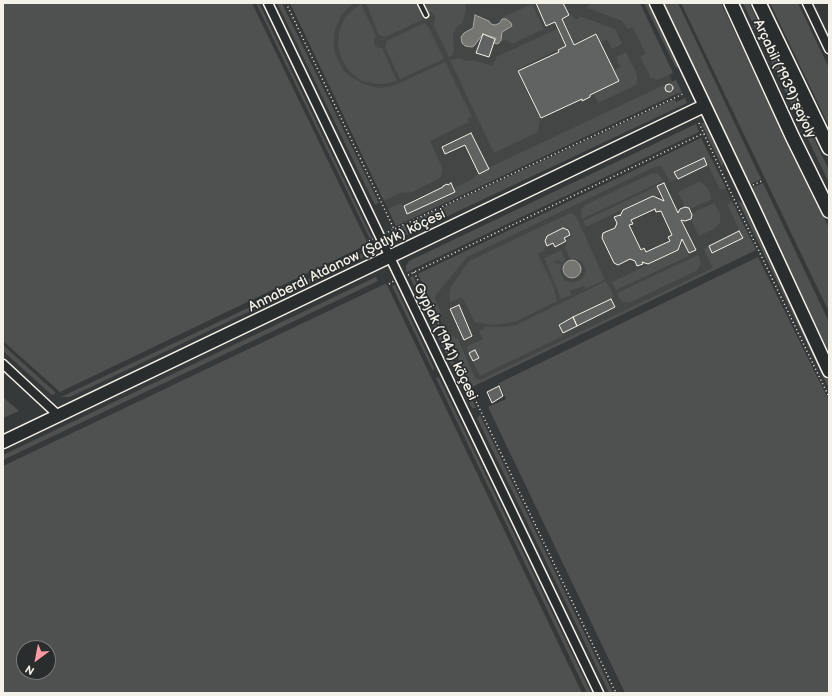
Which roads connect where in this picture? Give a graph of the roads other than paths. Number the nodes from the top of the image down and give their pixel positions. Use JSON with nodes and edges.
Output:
{"nodes":[{"id":1,"x":268,"y":3,"type":"edge"},
{"id":2,"x":420,"y":3,"type":"edge"},
{"id":3,"x":656,"y":3,"type":"edge"},
{"id":4,"x":731,"y":3,"type":"edge"},
{"id":5,"x":760,"y":3,"type":"edge"},
{"id":6,"x":807,"y":3,"type":"edge"},
{"id":7,"x":426,"y":15,"type":"dead end"},
{"id":8,"x":828,"y":44,"type":"edge"},
{"id":9,"x":704,"y":106,"type":"junction"},
{"id":10,"x":829,"y":148,"type":"edge"},
{"id":11,"x":829,"y":211,"type":"edge"},
{"id":12,"x":389,"y":257,"type":"junction"},
{"id":13,"x":3,"y":364,"type":"edge"},
{"id":14,"x":829,"y":371,"type":"edge"},
{"id":15,"x":59,"y":416,"type":"junction"},
{"id":16,"x":3,"y":442,"type":"edge"},
{"id":17,"x":599,"y":693,"type":"edge"}],
"edges":[{"from":1,"to":12,"type":"street","name":"Gypjak (1941) köçesi"},
{"from":2,"to":7,"type":"lane"},
{"from":3,"to":9,"type":"street"},
{"from":4,"to":11,"type":"main road","name":"Arçabil (1939) şaýoly"},
{"from":5,"to":10,"type":"main road","name":"Arçabil (1939) şaýoly"},
{"from":6,"to":8,"type":"street"},
{"from":9,"to":12,"type":"street","name":"Annaberdi Atdanow (Şatlyk) köçesi"},
{"from":9,"to":14,"type":"street"},
{"from":12,"to":15,"type":"street","name":"Annaberdi Atdanow (Şatlyk) köçesi"},
{"from":12,"to":17,"type":"street","name":"Gypjak (1941) köçesi"},
{"from":13,"to":15,"type":"street"},
{"from":15,"to":16,"type":"street","name":"Annaberdi Atdanow (Şatlyk) köçesi"}]}
